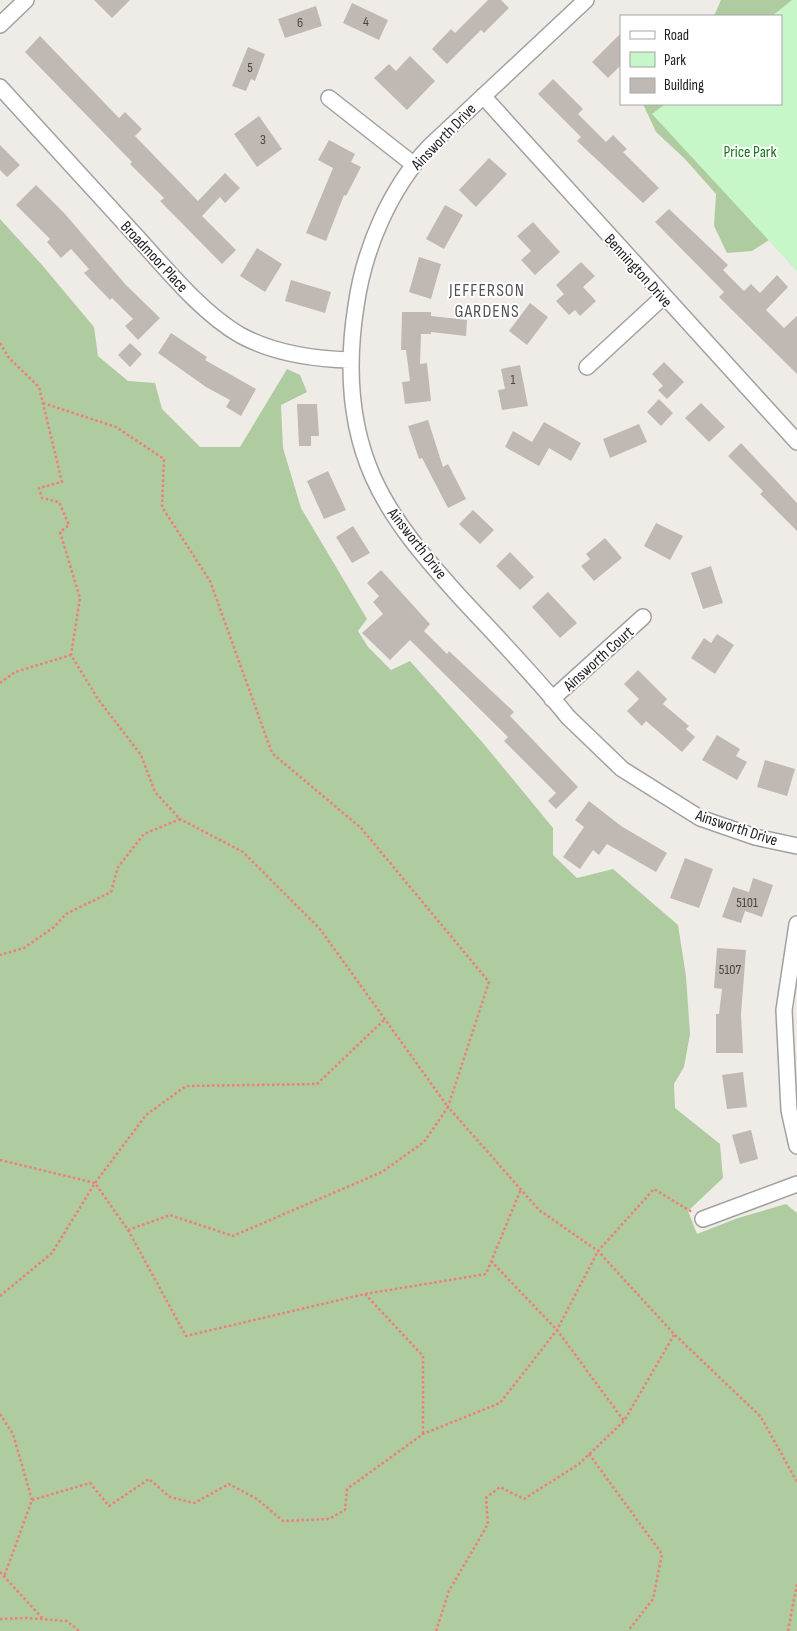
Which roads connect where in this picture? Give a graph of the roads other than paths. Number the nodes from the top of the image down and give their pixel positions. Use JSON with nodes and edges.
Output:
{"nodes":[{"id":1,"x":26,"y":0,"type":"edge"},
{"id":2,"x":586,"y":0,"type":"edge"},
{"id":3,"x":0,"y":25,"type":"edge"},
{"id":4,"x":0,"y":87,"type":"edge"},
{"id":5,"x":483,"y":96,"type":"junction"},
{"id":6,"x":329,"y":98,"type":"dead end"},
{"id":7,"x":413,"y":164,"type":"junction"},
{"id":8,"x":663,"y":297,"type":"junction"},
{"id":9,"x":350,"y":360,"type":"junction"},
{"id":10,"x":587,"y":367,"type":"dead end"},
{"id":11,"x":797,"y":442,"type":"edge"},
{"id":12,"x":643,"y":617,"type":"dead end"},
{"id":13,"x":552,"y":699,"type":"junction"},
{"id":14,"x":797,"y":846,"type":"edge"},
{"id":15,"x":797,"y":924,"type":"edge"},
{"id":16,"x":791,"y":1033,"type":"edge"},
{"id":17,"x":797,"y":1146,"type":"edge"},
{"id":18,"x":797,"y":1184,"type":"edge"},
{"id":19,"x":703,"y":1219,"type":"road end"}],
"edges":[{"from":1,"to":3,"type":"street"},
{"from":2,"to":5,"type":"street","name":"Ainsworth Drive"},
{"from":4,"to":9,"type":"street","name":"Broadmoor Place"},
{"from":5,"to":7,"type":"street","name":"Ainsworth Drive"},
{"from":5,"to":8,"type":"street","name":"Bennington Drive"},
{"from":6,"to":7,"type":"street"},
{"from":7,"to":9,"type":"street","name":"Ainsworth Drive"},
{"from":8,"to":10,"type":"street"},
{"from":8,"to":11,"type":"street","name":"Bennington Drive"},
{"from":9,"to":13,"type":"street","name":"Ainsworth Drive"},
{"from":12,"to":13,"type":"street","name":"Ainsworth Court"},
{"from":13,"to":14,"type":"street","name":"Ainsworth Drive"},
{"from":15,"to":16,"type":"street"},
{"from":16,"to":17,"type":"street"},
{"from":18,"to":19,"type":"street"}]}
